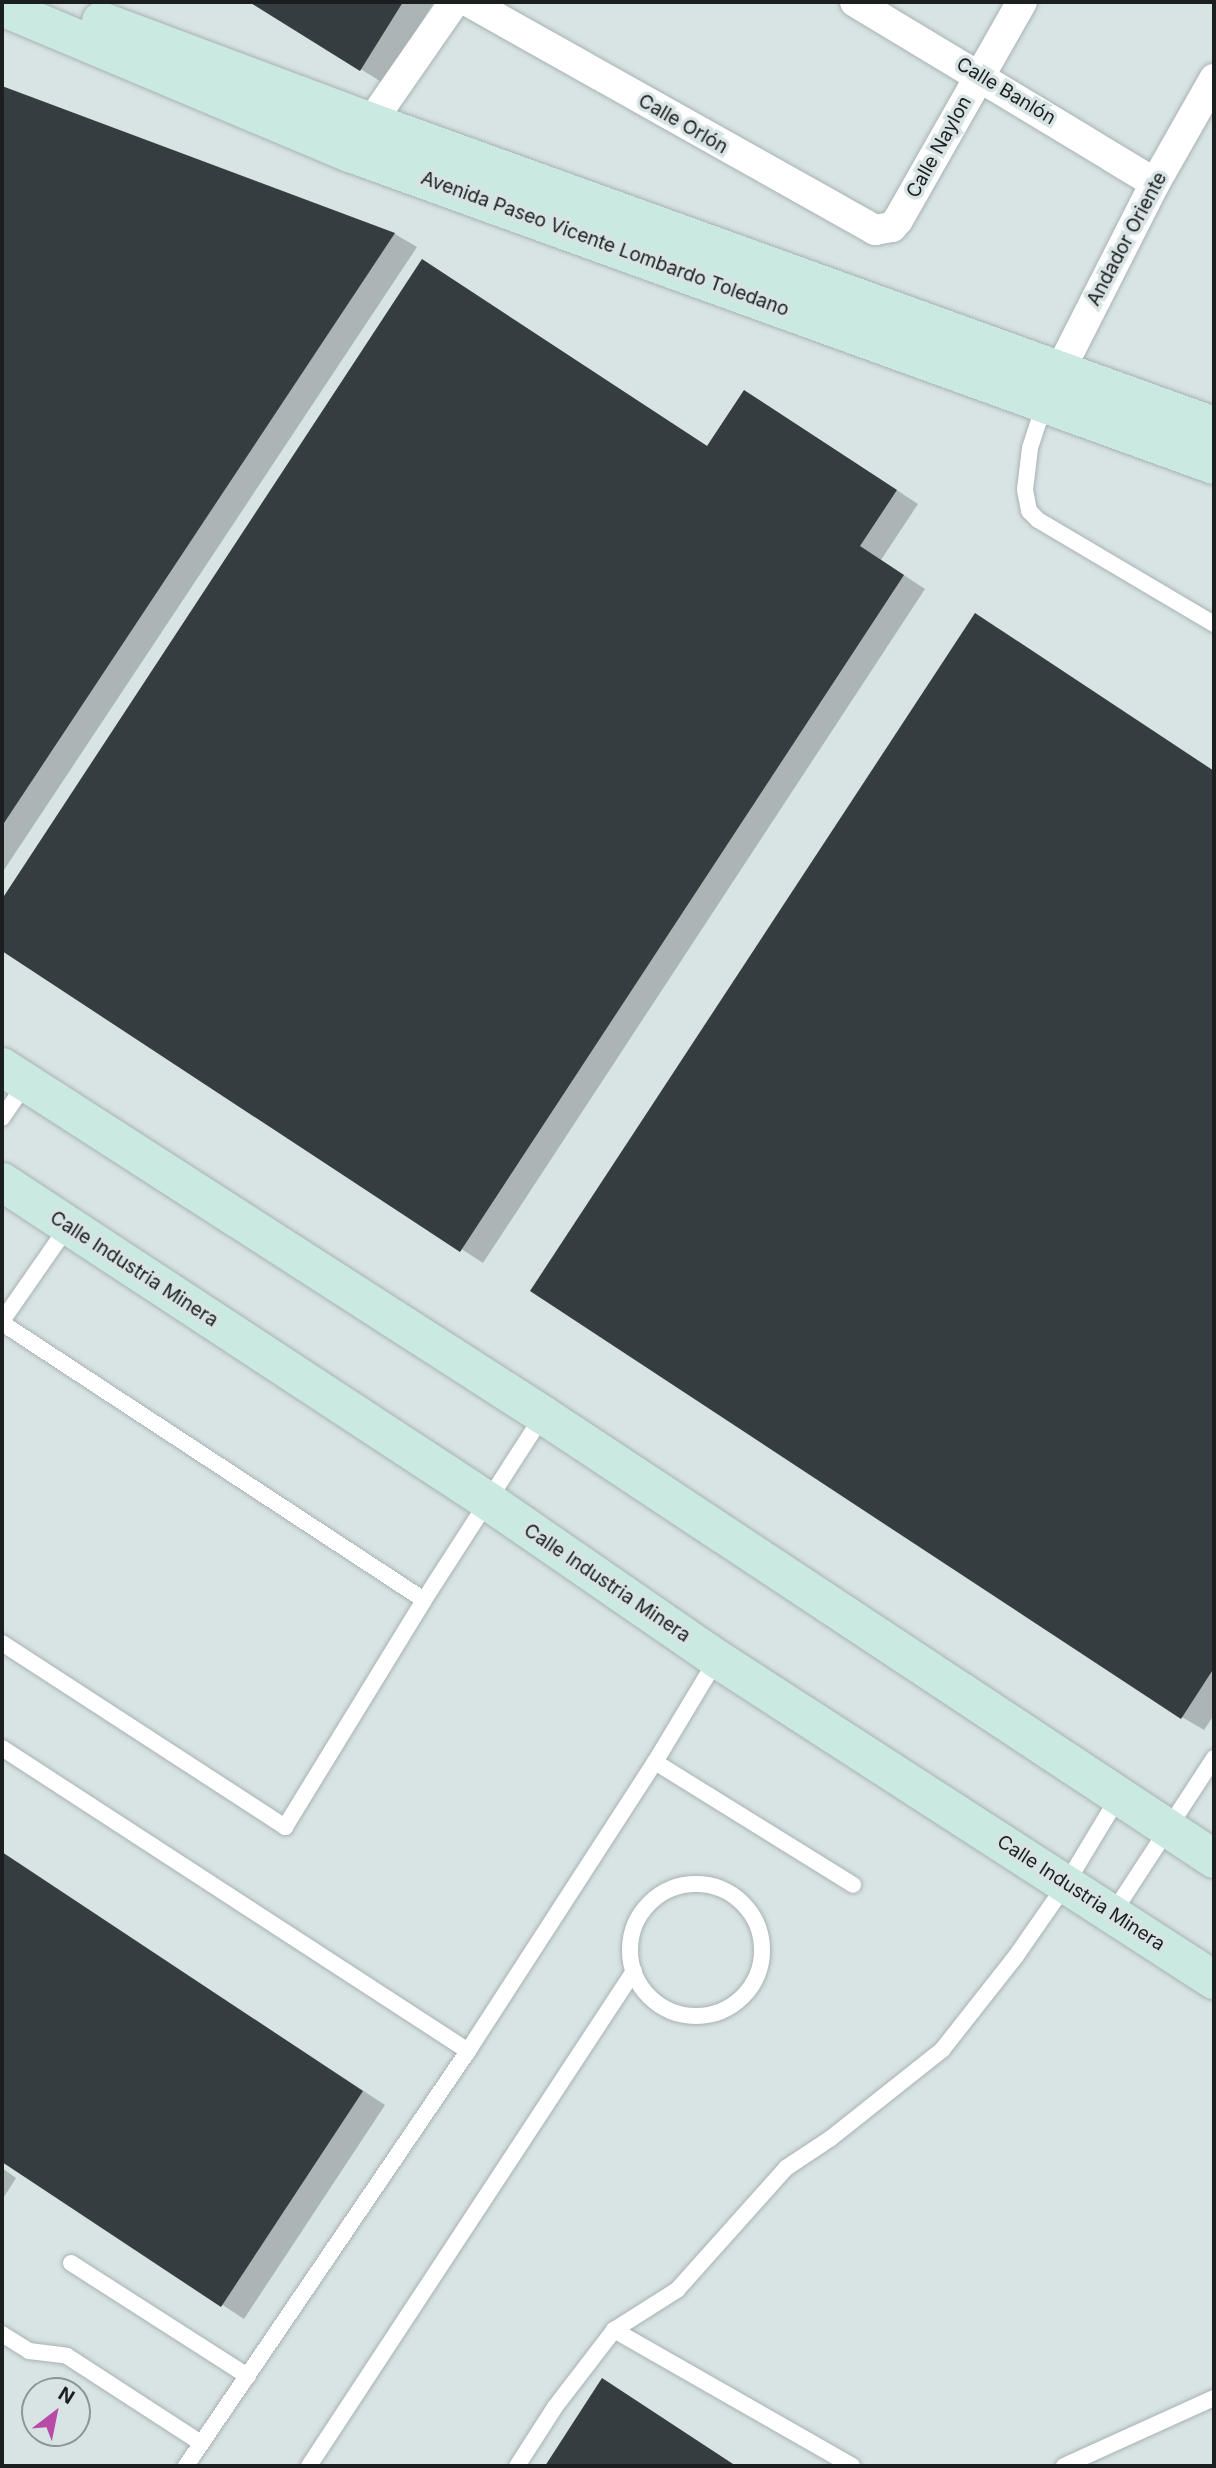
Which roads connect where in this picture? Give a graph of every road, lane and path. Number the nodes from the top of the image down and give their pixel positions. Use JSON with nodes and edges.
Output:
{"nodes":[{"id":1,"x":49,"y":2,"type":"edge"},
{"id":2,"x":454,"y":2,"type":"edge"},
{"id":3,"x":469,"y":2,"type":"edge"},
{"id":4,"x":855,"y":2,"type":"edge"},
{"id":5,"x":1022,"y":2,"type":"edge"},
{"id":6,"x":2,"y":7,"type":"edge"},
{"id":7,"x":980,"y":75,"type":"junction"},
{"id":8,"x":1214,"y":79,"type":"edge"},
{"id":9,"x":361,"y":137,"type":"junction"},
{"id":10,"x":1156,"y":183,"type":"junction"},
{"id":11,"x":898,"y":220,"type":"joint"},
{"id":12,"x":1051,"y":387,"type":"junction"},
{"id":13,"x":1214,"y":426,"type":"edge"},
{"id":14,"x":1214,"y":465,"type":"edge"},
{"id":15,"x":1214,"y":624,"type":"edge"},
{"id":16,"x":14,"y":1074,"type":"edge"},
{"id":17,"x":2,"y":1118,"type":"edge"},
{"id":18,"x":2,"y":1182,"type":"edge"},
{"id":19,"x":68,"y":1226,"type":"junction"},
{"id":20,"x":2,"y":1322,"type":"edge"},
{"id":21,"x":543,"y":1415,"type":"junction"},
{"id":22,"x":488,"y":1501,"type":"junction"},
{"id":23,"x":424,"y":1600,"type":"junction"},
{"id":24,"x":2,"y":1643,"type":"edge"},
{"id":25,"x":717,"y":1659,"type":"junction"},
{"id":26,"x":2,"y":1748,"type":"edge"},
{"id":27,"x":1214,"y":1758,"type":"edge"},
{"id":28,"x":655,"y":1762,"type":"junction"},
{"id":29,"x":1119,"y":1796,"type":"junction"},
{"id":30,"x":1169,"y":1830,"type":"junction"},
{"id":31,"x":1214,"y":1859,"type":"edge"},
{"id":32,"x":1066,"y":1884,"type":"junction"},
{"id":33,"x":853,"y":1885,"type":"dead end"},
{"id":34,"x":1113,"y":1913,"type":"junction"},
{"id":35,"x":634,"y":1971,"type":"junction"},
{"id":36,"x":1214,"y":1980,"type":"edge"},
{"id":37,"x":468,"y":2051,"type":"junction"},
{"id":38,"x":71,"y":2263,"type":"dead end"},
{"id":39,"x":614,"y":2330,"type":"junction"},
{"id":40,"x":2,"y":2334,"type":"edge"},
{"id":41,"x":248,"y":2376,"type":"junction"},
{"id":42,"x":1214,"y":2398,"type":"edge"},
{"id":43,"x":201,"y":2443,"type":"junction"},
{"id":44,"x":186,"y":2466,"type":"edge"},
{"id":45,"x":309,"y":2466,"type":"edge"},
{"id":46,"x":517,"y":2466,"type":"edge"},
{"id":47,"x":852,"y":2466,"type":"edge"},
{"id":48,"x":1064,"y":2466,"type":"edge"}],
"edges":[{"from":1,"to":9,"type":"main road","name":"Avenida Paseo Vicente Lombardo Toledano"},
{"from":2,"to":9,"type":"street"},
{"from":3,"to":11,"type":"street","name":"Calle Orlón"},
{"from":4,"to":7,"type":"street","name":"Calle Banlón"},
{"from":5,"to":7,"type":"street","name":"Calle Naylon"},
{"from":6,"to":9,"type":"main road","name":"Avenida Paseo Vicente Lombardo Toledano"},
{"from":7,"to":10,"type":"street","name":"Calle Banlón"},
{"from":7,"to":11,"type":"street","name":"Calle Naylon"},
{"from":8,"to":10,"type":"street","name":"Andador Oriente"},
{"from":9,"to":12,"type":"main road","name":"Avenida Paseo Vicente Lombardo Toledano"},
{"from":10,"to":12,"type":"street","name":"Andador Oriente"},
{"from":12,"to":13,"type":"main road","name":"Avenida Paseo Vicente Lombardo Toledano"},
{"from":12,"to":14,"type":"main road","name":"Avenida Paseo Vicente Lombardo Toledano"},
{"from":12,"to":15,"type":"lane"},
{"from":16,"to":17,"type":"lane"},
{"from":16,"to":21,"type":"main road"},
{"from":18,"to":19,"type":"main road","name":"Calle Industria Minera"},
{"from":19,"to":20,"type":"lane"},
{"from":19,"to":22,"type":"main road","name":"Calle Industria Minera"},
{"from":20,"to":23,"type":"lane"},
{"from":21,"to":22,"type":"lane"},
{"from":21,"to":29,"type":"main road"},
{"from":22,"to":23,"type":"lane"},
{"from":22,"to":25,"type":"main road","name":"Calle Industria Minera"},
{"from":23,"to":24,"type":"lane"},
{"from":25,"to":28,"type":"lane"},
{"from":25,"to":32,"type":"main road","name":"Calle Industria Minera"},
{"from":26,"to":37,"type":"lane"},
{"from":27,"to":30,"type":"lane"},
{"from":28,"to":33,"type":"lane"},
{"from":28,"to":37,"type":"lane"},
{"from":29,"to":30,"type":"main road"},
{"from":29,"to":32,"type":"lane"},
{"from":30,"to":31,"type":"main road"},
{"from":30,"to":34,"type":"lane"},
{"from":32,"to":34,"type":"main road","name":"Calle Industria Minera"},
{"from":32,"to":39,"type":"lane"},
{"from":34,"to":36,"type":"main road","name":"Calle Industria Minera"},
{"from":35,"to":35,"type":"lane"},
{"from":35,"to":45,"type":"lane"},
{"from":37,"to":41,"type":"lane"},
{"from":38,"to":41,"type":"lane"},
{"from":39,"to":46,"type":"lane"},
{"from":39,"to":47,"type":"lane"},
{"from":40,"to":43,"type":"lane"},
{"from":41,"to":43,"type":"lane"},
{"from":42,"to":48,"type":"lane"},
{"from":43,"to":44,"type":"lane"}]}
